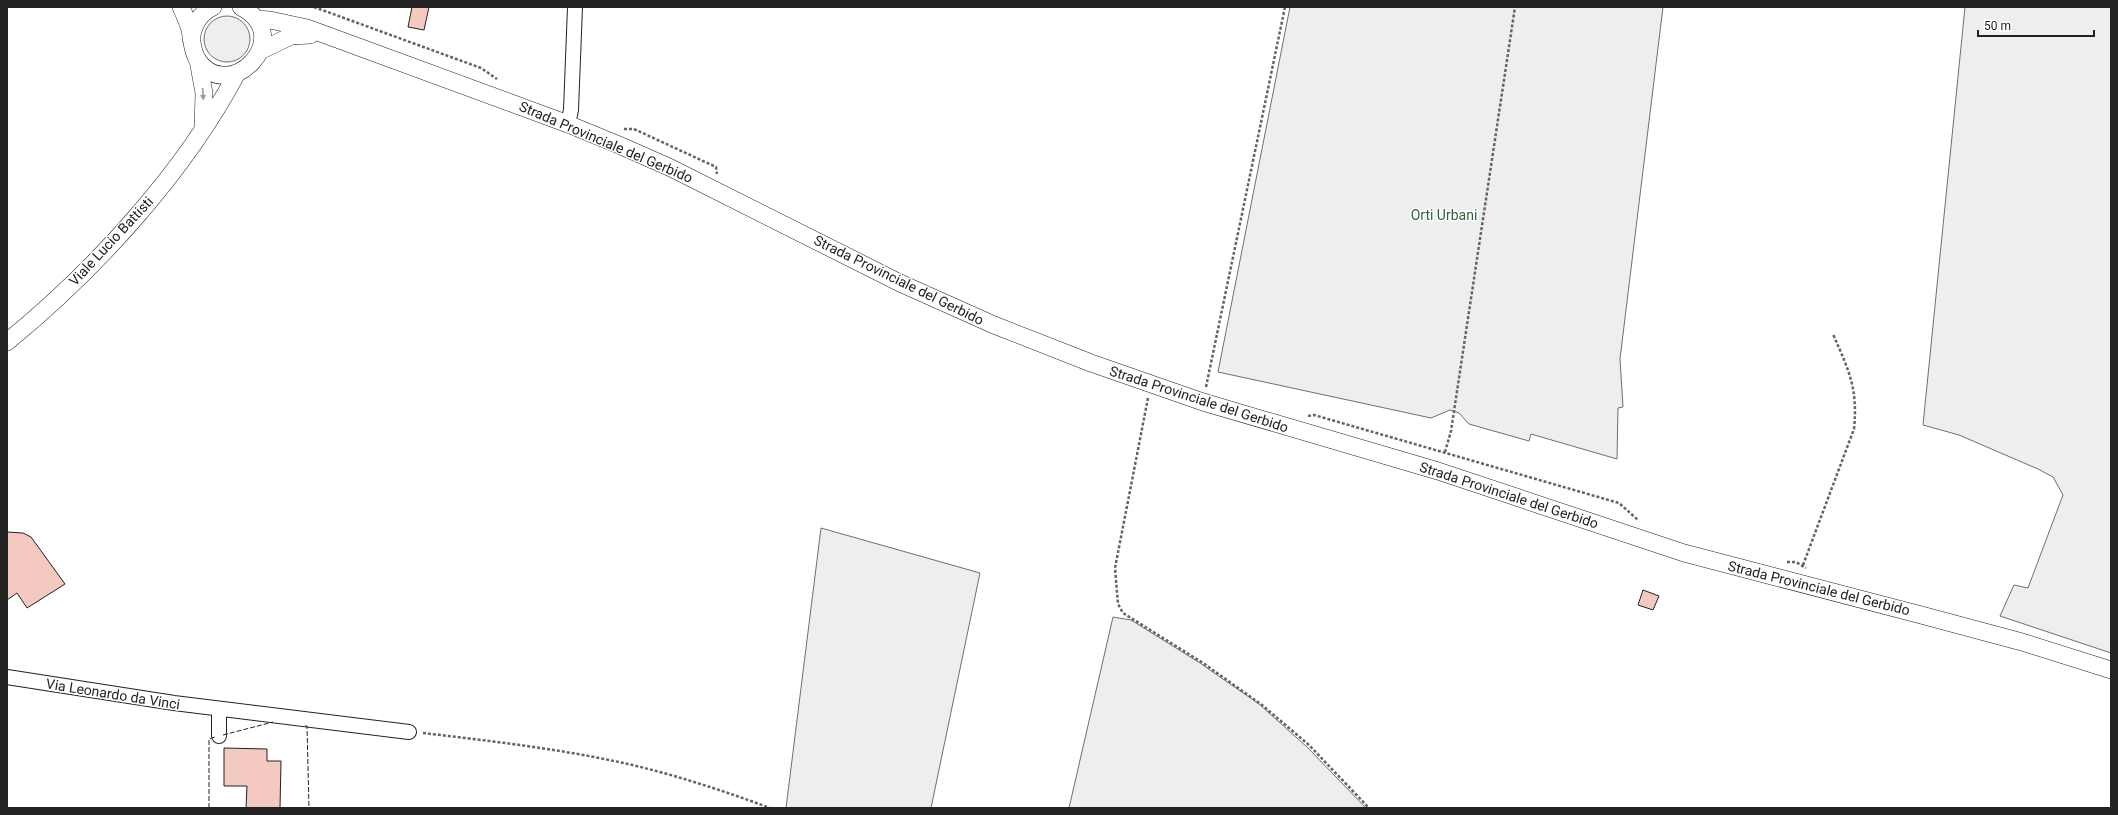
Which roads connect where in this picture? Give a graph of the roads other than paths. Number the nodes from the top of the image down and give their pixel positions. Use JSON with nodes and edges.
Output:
{"nodes":[{"id":1,"x":181,"y":7,"type":"edge"},
{"id":2,"x":213,"y":7,"type":"edge"},
{"id":3,"x":240,"y":7,"type":"edge"},
{"id":4,"x":575,"y":7,"type":"edge"},
{"id":5,"x":256,"y":19,"type":"junction"},
{"id":6,"x":322,"y":34,"type":"junction"},
{"id":7,"x":191,"y":39,"type":"junction"},
{"id":8,"x":260,"y":51,"type":"junction"},
{"id":9,"x":198,"y":60,"type":"junction"},
{"id":10,"x":237,"y":73,"type":"junction"},
{"id":11,"x":568,"y":124,"type":"junction"},
{"id":12,"x":203,"y":129,"type":"junction"},
{"id":13,"x":7,"y":342,"type":"edge"},
{"id":14,"x":2111,"y":670,"type":"edge"},
{"id":15,"x":7,"y":677,"type":"edge"},
{"id":16,"x":219,"y":709,"type":"junction"},
{"id":17,"x":409,"y":732,"type":"road end"},
{"id":18,"x":219,"y":736,"type":"dead end"}],
"edges":[{"from":1,"to":7,"type":"street"},
{"from":2,"to":7,"type":"street"},
{"from":3,"to":5,"type":"street"},
{"from":4,"to":11,"type":"street"},
{"from":5,"to":6,"type":"street","name":"Strada Provinciale del Gerbido"},
{"from":5,"to":8,"type":"street"},
{"from":6,"to":8,"type":"street","name":"Strada Provinciale del Gerbido"},
{"from":6,"to":11,"type":"street","name":"Strada Provinciale del Gerbido"},
{"from":7,"to":9,"type":"street"},
{"from":8,"to":10,"type":"street","name":"Strada Provinciale del Gerbido"},
{"from":9,"to":10,"type":"street"},
{"from":9,"to":12,"type":"street","name":"Viale Lucio Battisti","one_way":true},
{"from":10,"to":12,"type":"street","name":"Viale Lucio Battisti"},
{"from":11,"to":14,"type":"street","name":"Strada Provinciale del Gerbido"},
{"from":12,"to":13,"type":"street","name":"Viale Lucio Battisti"},
{"from":15,"to":16,"type":"street","name":"Via Leonardo da Vinci"},
{"from":16,"to":17,"type":"street","name":"Via Leonardo da Vinci"},
{"from":16,"to":18,"type":"street"}]}
